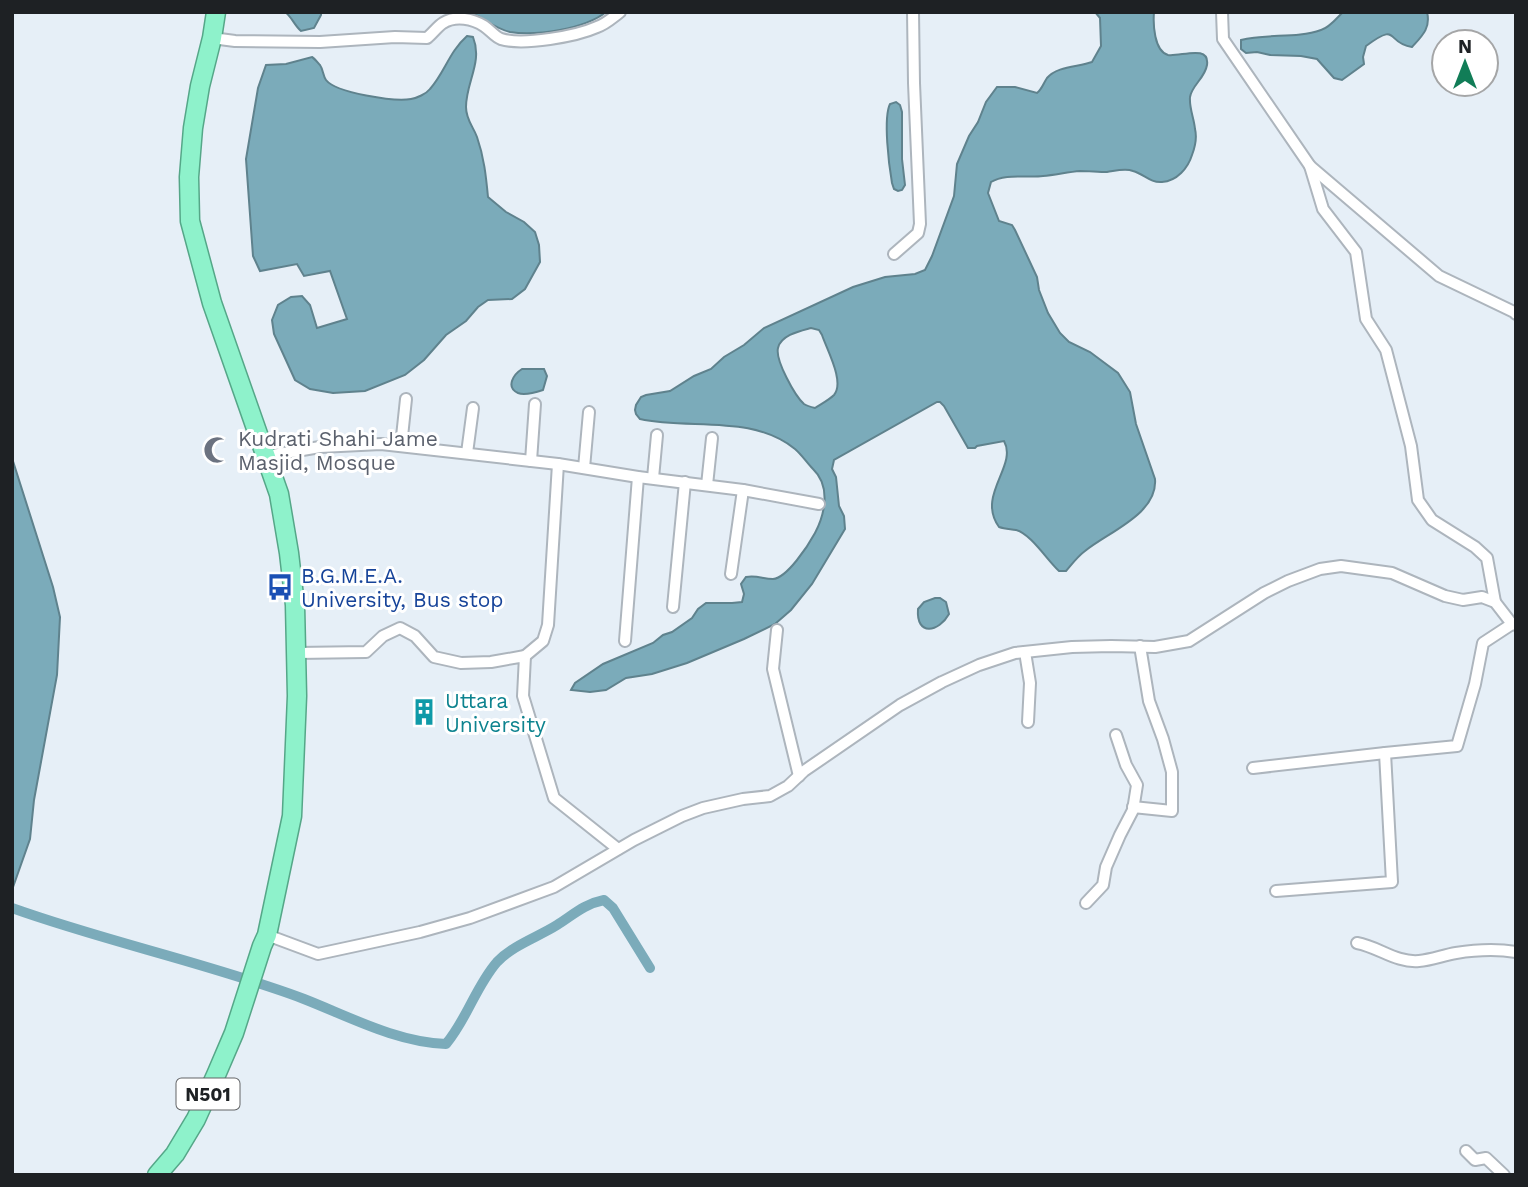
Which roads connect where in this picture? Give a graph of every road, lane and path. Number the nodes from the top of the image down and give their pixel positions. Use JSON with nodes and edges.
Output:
{"nodes":[{"id":1,"x":216,"y":12,"type":"edge"},
{"id":2,"x":620,"y":12,"type":"edge"},
{"id":3,"x":913,"y":12,"type":"edge"},
{"id":4,"x":1222,"y":12,"type":"edge"},
{"id":5,"x":212,"y":38,"type":"junction"},
{"id":6,"x":1310,"y":166,"type":"junction"},
{"id":7,"x":894,"y":254,"type":"dead end"},
{"id":8,"x":1516,"y":314,"type":"edge"},
{"id":9,"x":406,"y":399,"type":"dead end"},
{"id":10,"x":535,"y":404,"type":"dead end"},
{"id":11,"x":473,"y":408,"type":"dead end"},
{"id":12,"x":589,"y":412,"type":"dead end"},
{"id":13,"x":657,"y":435,"type":"dead end"},
{"id":14,"x":712,"y":438,"type":"dead end"},
{"id":15,"x":401,"y":446,"type":"junction"},
{"id":16,"x":467,"y":453,"type":"junction"},
{"id":17,"x":267,"y":456,"type":"junction"},
{"id":18,"x":531,"y":461,"type":"junction"},
{"id":19,"x":558,"y":464,"type":"junction"},
{"id":20,"x":584,"y":468,"type":"junction"},
{"id":21,"x":638,"y":477,"type":"junction"},
{"id":22,"x":653,"y":478,"type":"junction"},
{"id":23,"x":685,"y":482,"type":"junction"},
{"id":24,"x":707,"y":485,"type":"junction"},
{"id":25,"x":743,"y":490,"type":"junction"},
{"id":26,"x":819,"y":504,"type":"dead end"},
{"id":27,"x":731,"y":574,"type":"dead end"},
{"id":28,"x":1495,"y":602,"type":"junction"},
{"id":29,"x":673,"y":607,"type":"dead end"},
{"id":30,"x":1514,"y":625,"type":"edge"},
{"id":31,"x":778,"y":630,"type":"dead end"},
{"id":32,"x":625,"y":641,"type":"dead end"},
{"id":33,"x":1140,"y":646,"type":"junction"},
{"id":34,"x":1025,"y":652,"type":"junction"},
{"id":35,"x":297,"y":653,"type":"junction"},
{"id":36,"x":525,"y":656,"type":"junction"},
{"id":37,"x":1028,"y":722,"type":"dead end"},
{"id":38,"x":1116,"y":735,"type":"dead end"},
{"id":39,"x":1385,"y":752,"type":"junction"},
{"id":40,"x":1253,"y":768,"type":"dead end"},
{"id":41,"x":799,"y":776,"type":"junction"},
{"id":42,"x":1133,"y":807,"type":"junction"},
{"id":43,"x":618,"y":849,"type":"junction"},
{"id":44,"x":1276,"y":891,"type":"dead end"},
{"id":45,"x":1086,"y":903,"type":"dead end"},
{"id":46,"x":264,"y":940,"type":"junction"},
{"id":47,"x":1357,"y":943,"type":"dead end"},
{"id":48,"x":1516,"y":952,"type":"edge"},
{"id":49,"x":1466,"y":1151,"type":"dead end"},
{"id":50,"x":157,"y":1175,"type":"edge"},
{"id":51,"x":1504,"y":1175,"type":"edge"}],
"edges":[{"from":1,"to":5,"type":"highway","number":"N501"},
{"from":2,"to":5,"type":"street"},
{"from":3,"to":7,"type":"street"},
{"from":4,"to":6,"type":"street"},
{"from":5,"to":17,"type":"highway","number":"N501"},
{"from":6,"to":8,"type":"street"},
{"from":6,"to":28,"type":"street"},
{"from":9,"to":15,"type":"street"},
{"from":10,"to":18,"type":"street"},
{"from":11,"to":16,"type":"street"},
{"from":12,"to":20,"type":"street"},
{"from":13,"to":22,"type":"street"},
{"from":14,"to":24,"type":"street"},
{"from":15,"to":16,"type":"street"},
{"from":15,"to":17,"type":"street"},
{"from":16,"to":18,"type":"street"},
{"from":17,"to":35,"type":"highway","number":"N501"},
{"from":18,"to":19,"type":"street"},
{"from":19,"to":20,"type":"street"},
{"from":19,"to":36,"type":"street"},
{"from":20,"to":21,"type":"street"},
{"from":21,"to":22,"type":"street"},
{"from":21,"to":32,"type":"street"},
{"from":22,"to":23,"type":"street"},
{"from":23,"to":24,"type":"street"},
{"from":23,"to":29,"type":"street"},
{"from":24,"to":25,"type":"street"},
{"from":25,"to":26,"type":"street"},
{"from":25,"to":27,"type":"street"},
{"from":28,"to":30,"type":"street"},
{"from":28,"to":33,"type":"street"},
{"from":30,"to":39,"type":"street"},
{"from":31,"to":41,"type":"street"},
{"from":33,"to":34,"type":"street"},
{"from":33,"to":42,"type":"street"},
{"from":34,"to":37,"type":"street"},
{"from":34,"to":41,"type":"street"},
{"from":35,"to":36,"type":"street"},
{"from":35,"to":46,"type":"highway","number":"N501"},
{"from":36,"to":43,"type":"street"},
{"from":38,"to":42,"type":"street"},
{"from":39,"to":40,"type":"street"},
{"from":39,"to":44,"type":"street"},
{"from":41,"to":43,"type":"street"},
{"from":42,"to":45,"type":"street"},
{"from":43,"to":46,"type":"street"},
{"from":46,"to":50,"type":"highway","number":"N501"},
{"from":47,"to":48,"type":"street"},
{"from":49,"to":51,"type":"street"}]}
